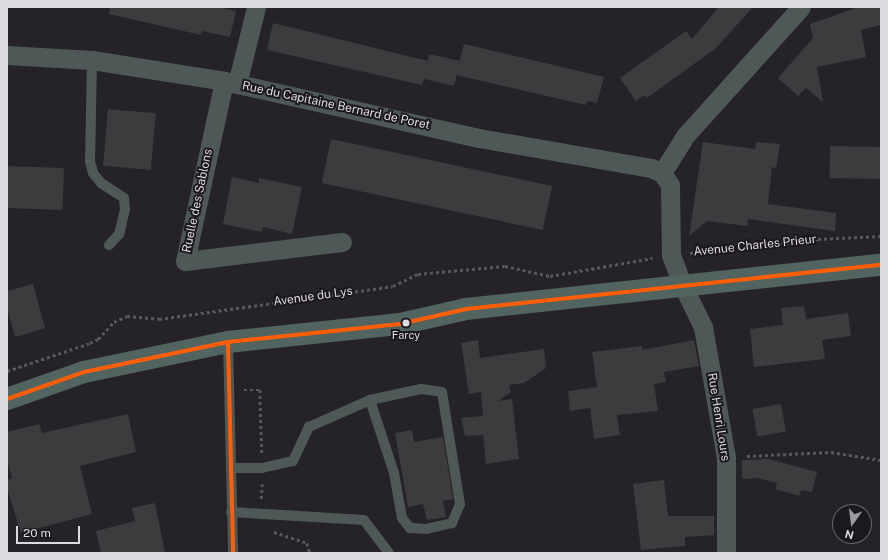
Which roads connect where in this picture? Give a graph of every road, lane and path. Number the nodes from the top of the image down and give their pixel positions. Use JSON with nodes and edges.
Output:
{"nodes":[{"id":1,"x":256,"y":7,"type":"edge"},
{"id":2,"x":801,"y":7,"type":"edge"},
{"id":3,"x":7,"y":55,"type":"edge"},
{"id":4,"x":92,"y":60,"type":"junction"},
{"id":5,"x":231,"y":83,"type":"junction"},
{"id":6,"x":662,"y":173,"type":"junction"},
{"id":7,"x":881,"y":236,"type":"edge"},
{"id":8,"x":342,"y":242,"type":"dead end"},
{"id":9,"x":109,"y":245,"type":"dead end"},
{"id":10,"x":671,"y":255,"type":"junction"},
{"id":11,"x":630,"y":262,"type":"joint"},
{"id":12,"x":881,"y":265,"type":"edge"},
{"id":13,"x":682,"y":286,"type":"junction"},
{"id":14,"x":228,"y":342,"type":"junction"},
{"id":15,"x":7,"y":371,"type":"edge"},
{"id":16,"x":7,"y":399,"type":"edge"},
{"id":17,"x":370,"y":400,"type":"junction"},
{"id":18,"x":726,"y":457,"type":"junction"},
{"id":19,"x":881,"y":460,"type":"edge"},
{"id":20,"x":231,"y":468,"type":"junction"},
{"id":21,"x":231,"y":512,"type":"junction"},
{"id":22,"x":233,"y":553,"type":"edge"},
{"id":23,"x":390,"y":553,"type":"edge"},
{"id":24,"x":726,"y":553,"type":"edge"}],
"edges":[{"from":1,"to":5,"type":"street"},
{"from":2,"to":6,"type":"street"},
{"from":3,"to":4,"type":"street","name":"Rue du Capitaine Bernard de Poret"},
{"from":4,"to":5,"type":"street","name":"Rue du Capitaine Bernard de Poret"},
{"from":4,"to":9,"type":"lane"},
{"from":5,"to":6,"type":"street","name":"Rue du Capitaine Bernard de Poret"},
{"from":5,"to":8,"type":"street","name":"Ruelle des Sablons"},
{"from":6,"to":10,"type":"street","name":"Rue Henri Lours"},
{"from":7,"to":10,"type":"path","name":"Avenue Charles Prieur"},
{"from":10,"to":11,"type":"path","name":"Avenue Charles Prieur"},
{"from":10,"to":13,"type":"street","name":"Rue Henri Lours"},
{"from":11,"to":15,"type":"path","name":"Avenue du Lys"},
{"from":12,"to":13,"type":"main road"},
{"from":13,"to":14,"type":"main road"},
{"from":13,"to":18,"type":"street","name":"Rue Henri Lours"},
{"from":14,"to":16,"type":"main road"},
{"from":14,"to":20,"type":"lane"},
{"from":17,"to":17,"type":"lane"},
{"from":17,"to":20,"type":"lane"},
{"from":18,"to":19,"type":"path"},
{"from":18,"to":24,"type":"street","name":"Rue Henri Lours"},
{"from":20,"to":21,"type":"lane"},
{"from":21,"to":22,"type":"lane"},
{"from":21,"to":23,"type":"lane"}]}
